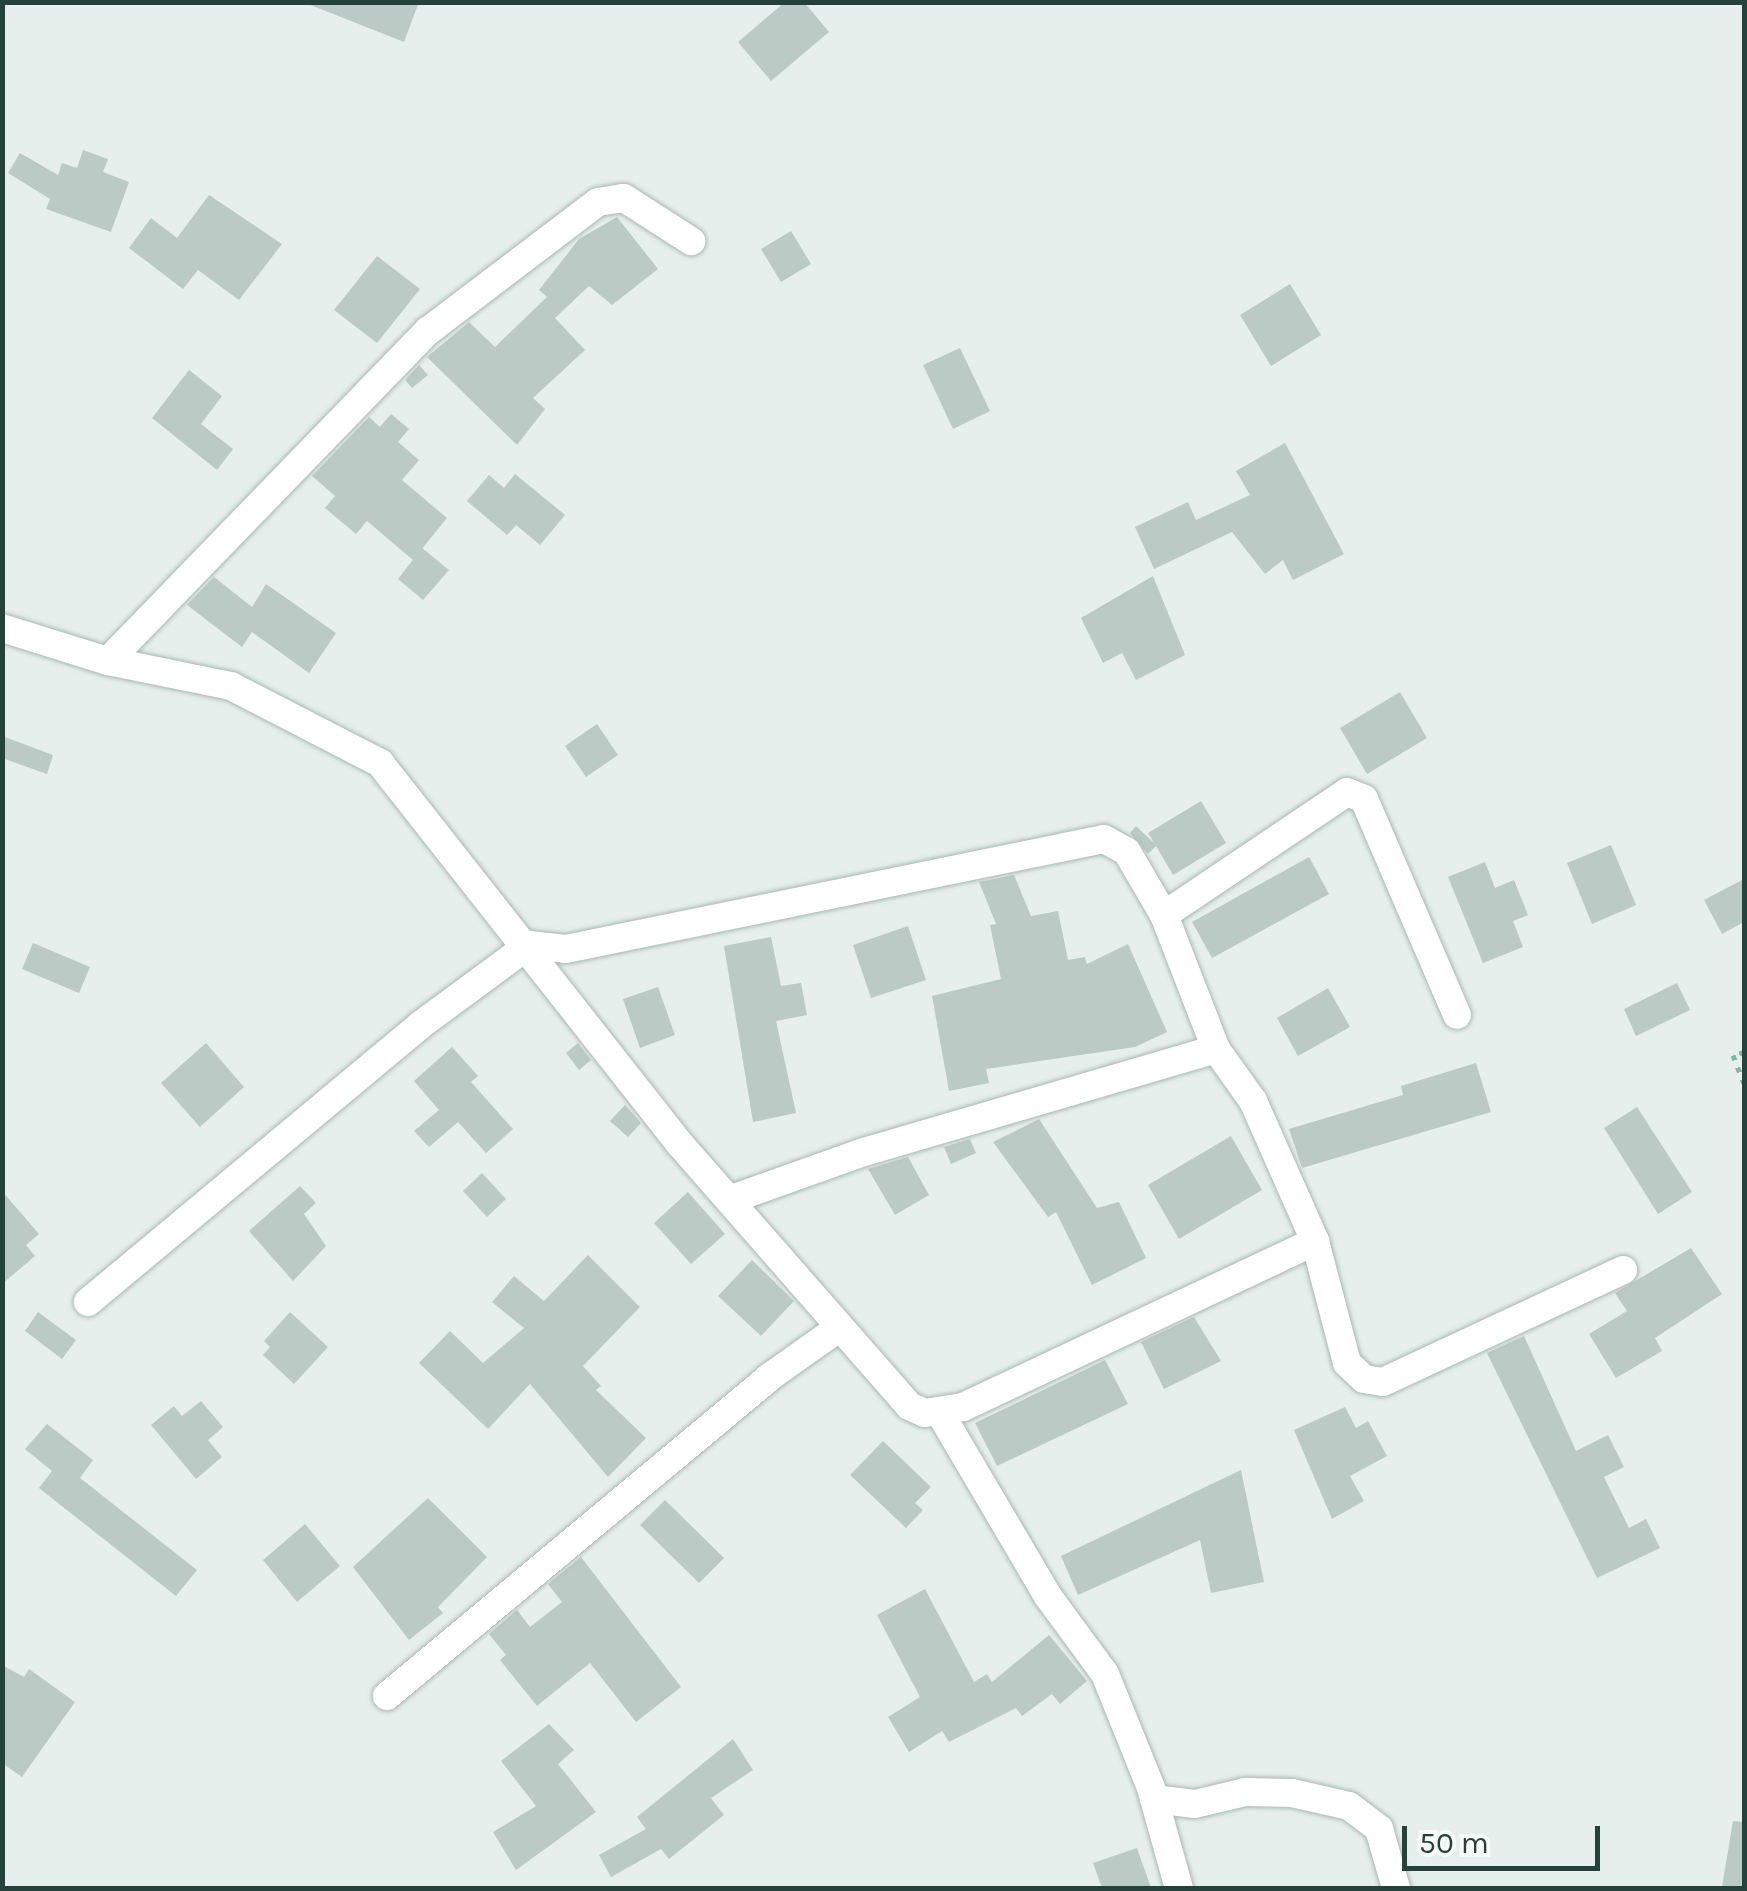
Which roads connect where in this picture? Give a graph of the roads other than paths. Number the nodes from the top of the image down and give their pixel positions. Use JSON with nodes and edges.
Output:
{"nodes":[{"id":1,"x":690,"y":241,"type":"dead end"},
{"id":2,"x":2,"y":628,"type":"edge"},
{"id":3,"x":108,"y":661,"type":"junction"},
{"id":4,"x":1164,"y":914,"type":"junction"},
{"id":5,"x":529,"y":945,"type":"junction"},
{"id":6,"x":1458,"y":1015,"type":"dead end"},
{"id":7,"x":1216,"y":1049,"type":"junction"},
{"id":8,"x":729,"y":1200,"type":"junction"},
{"id":9,"x":1315,"y":1241,"type":"junction"},
{"id":10,"x":1624,"y":1270,"type":"dead end"},
{"id":11,"x":88,"y":1302,"type":"dead end"},
{"id":12,"x":840,"y":1327,"type":"junction"},
{"id":13,"x":940,"y":1413,"type":"junction"},
{"id":14,"x":387,"y":1696,"type":"dead end"},
{"id":15,"x":1154,"y":1800,"type":"junction"},
{"id":16,"x":1178,"y":1888,"type":"edge"},
{"id":17,"x":1396,"y":1888,"type":"edge"}],
"edges":[{"from":1,"to":3,"type":"street"},
{"from":2,"to":3,"type":"street"},
{"from":3,"to":5,"type":"street"},
{"from":4,"to":5,"type":"street"},
{"from":4,"to":6,"type":"street"},
{"from":4,"to":7,"type":"street"},
{"from":5,"to":8,"type":"street"},
{"from":5,"to":11,"type":"street"},
{"from":7,"to":8,"type":"street"},
{"from":7,"to":9,"type":"street"},
{"from":8,"to":12,"type":"street"},
{"from":9,"to":10,"type":"street"},
{"from":9,"to":13,"type":"street"},
{"from":12,"to":13,"type":"street"},
{"from":12,"to":14,"type":"street"},
{"from":13,"to":15,"type":"street"},
{"from":15,"to":16,"type":"street"},
{"from":15,"to":17,"type":"street"}]}
